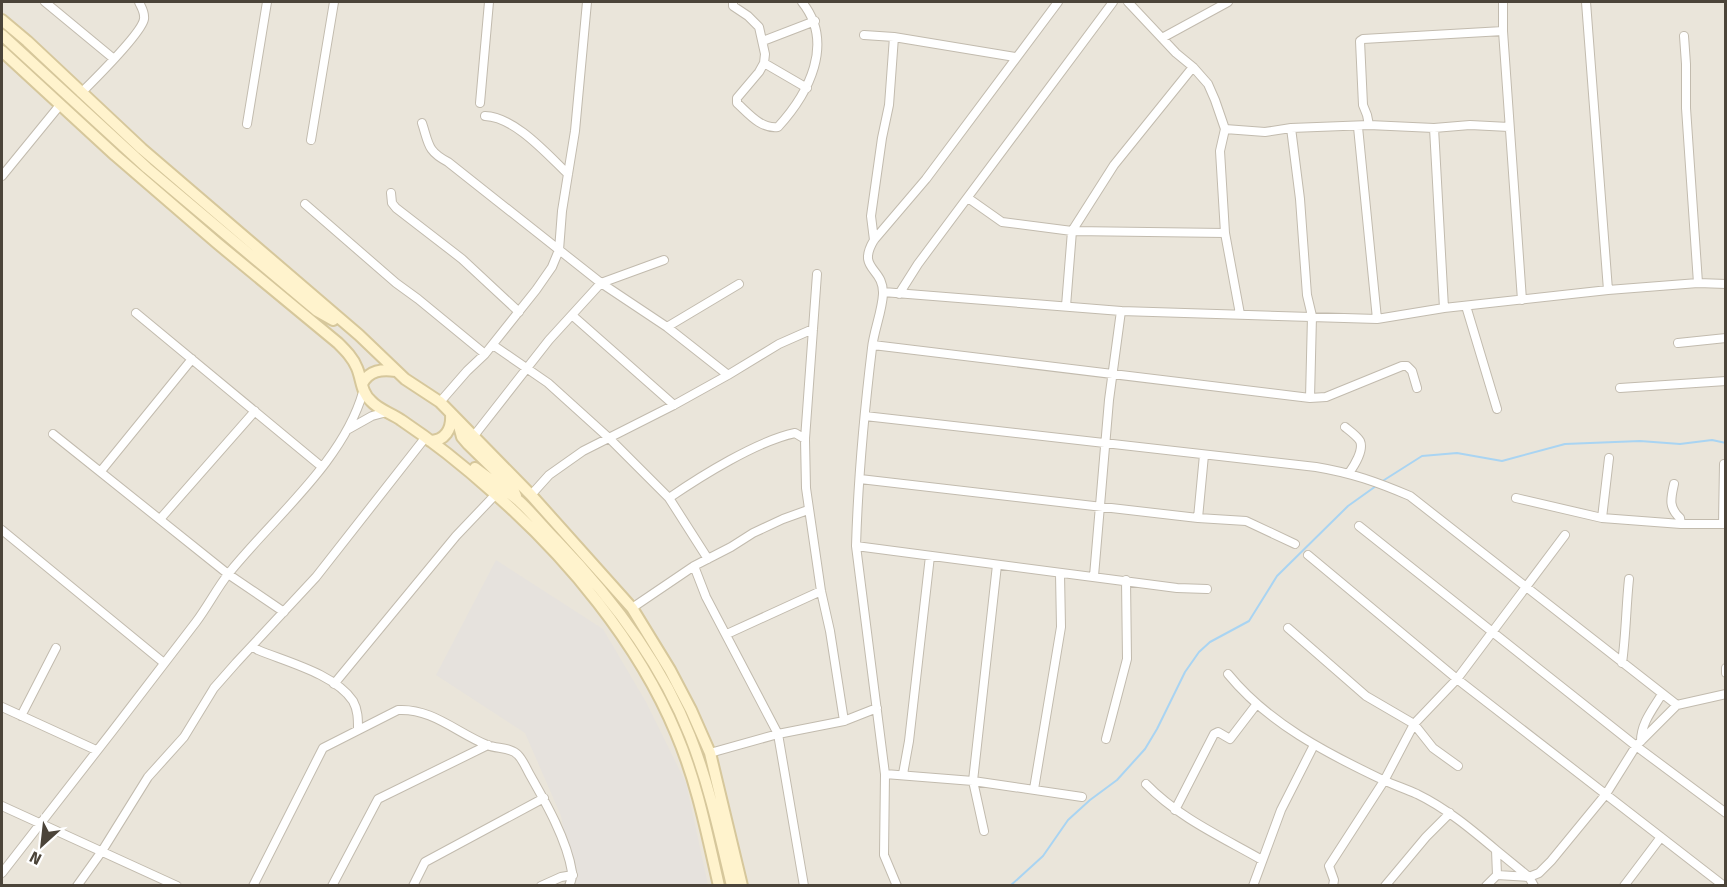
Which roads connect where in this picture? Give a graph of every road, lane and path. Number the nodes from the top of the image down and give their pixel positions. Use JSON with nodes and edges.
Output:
{"nodes":[{"id":1,"x":45,"y":2,"type":"edge"},
{"id":2,"x":139,"y":2,"type":"edge"},
{"id":3,"x":267,"y":2,"type":"edge"},
{"id":4,"x":334,"y":2,"type":"edge"},
{"id":5,"x":489,"y":2,"type":"edge"},
{"id":6,"x":587,"y":2,"type":"edge"},
{"id":7,"x":733,"y":2,"type":"edge"},
{"id":8,"x":802,"y":2,"type":"edge"},
{"id":9,"x":1058,"y":2,"type":"edge"},
{"id":10,"x":1113,"y":2,"type":"edge"},
{"id":11,"x":1128,"y":2,"type":"edge"},
{"id":12,"x":1228,"y":2,"type":"edge"},
{"id":13,"x":1503,"y":2,"type":"edge"},
{"id":14,"x":1586,"y":2,"type":"edge"},
{"id":15,"x":1212,"y":5,"type":"edge"},
{"id":16,"x":2,"y":20,"type":"edge"},
{"id":17,"x":815,"y":21,"type":"junction"},
{"id":18,"x":1503,"y":31,"type":"junction"},
{"id":19,"x":2,"y":35,"type":"edge"},
{"id":20,"x":864,"y":35,"type":"dead end"},
{"id":21,"x":1684,"y":36,"type":"dead end"},
{"id":22,"x":894,"y":37,"type":"junction"},
{"id":23,"x":1162,"y":38,"type":"junction"},
{"id":24,"x":764,"y":41,"type":"junction"},
{"id":25,"x":2,"y":51,"type":"edge"},
{"id":26,"x":1015,"y":57,"type":"junction"},
{"id":27,"x":114,"y":59,"type":"junction"},
{"id":28,"x":764,"y":63,"type":"junction"},
{"id":29,"x":1193,"y":67,"type":"junction"},
{"id":30,"x":807,"y":88,"type":"junction"},
{"id":31,"x":81,"y":93,"type":"junction"},
{"id":32,"x":480,"y":104,"type":"dead end"},
{"id":33,"x":60,"y":105,"type":"junction"},
{"id":34,"x":485,"y":116,"type":"dead end"},
{"id":35,"x":422,"y":123,"type":"dead end"},
{"id":36,"x":247,"y":124,"type":"dead end"},
{"id":37,"x":1369,"y":125,"type":"junction"},
{"id":38,"x":1358,"y":127,"type":"junction"},
{"id":39,"x":1509,"y":127,"type":"junction"},
{"id":40,"x":1291,"y":128,"type":"junction"},
{"id":41,"x":1434,"y":128,"type":"junction"},
{"id":42,"x":1225,"y":129,"type":"junction"},
{"id":43,"x":311,"y":141,"type":"dead end"},
{"id":44,"x":568,"y":174,"type":"junction"},
{"id":45,"x":2,"y":176,"type":"edge"},
{"id":46,"x":391,"y":193,"type":"dead end"},
{"id":47,"x":968,"y":198,"type":"junction"},
{"id":48,"x":305,"y":204,"type":"dead end"},
{"id":49,"x":1072,"y":231,"type":"junction"},
{"id":50,"x":1225,"y":233,"type":"junction"},
{"id":51,"x":874,"y":240,"type":"junction"},
{"id":52,"x":559,"y":250,"type":"junction"},
{"id":53,"x":664,"y":260,"type":"dead end"},
{"id":54,"x":817,"y":274,"type":"dead end"},
{"id":55,"x":601,"y":283,"type":"junction"},
{"id":56,"x":1698,"y":283,"type":"junction"},
{"id":57,"x":739,"y":284,"type":"dead end"},
{"id":58,"x":1725,"y":284,"type":"edge"},
{"id":59,"x":1608,"y":290,"type":"junction"},
{"id":60,"x":883,"y":292,"type":"junction"},
{"id":61,"x":899,"y":294,"type":"junction"},
{"id":62,"x":1522,"y":300,"type":"junction"},
{"id":63,"x":1066,"y":306,"type":"junction"},
{"id":64,"x":1466,"y":306,"type":"junction"},
{"id":65,"x":1444,"y":308,"type":"junction"},
{"id":66,"x":317,"y":310,"type":"junction"},
{"id":67,"x":1121,"y":311,"type":"junction"},
{"id":68,"x":519,"y":312,"type":"junction"},
{"id":69,"x":136,"y":313,"type":"dead end"},
{"id":70,"x":1240,"y":314,"type":"junction"},
{"id":71,"x":573,"y":316,"type":"junction"},
{"id":72,"x":1312,"y":316,"type":"junction"},
{"id":73,"x":1377,"y":319,"type":"junction"},
{"id":74,"x":667,"y":327,"type":"junction"},
{"id":75,"x":813,"y":329,"type":"junction"},
{"id":76,"x":1725,"y":338,"type":"edge"},
{"id":77,"x":1678,"y":343,"type":"dead end"},
{"id":78,"x":493,"y":345,"type":"junction"},
{"id":79,"x":873,"y":345,"type":"junction"},
{"id":80,"x":370,"y":346,"type":"junction"},
{"id":81,"x":485,"y":354,"type":"junction"},
{"id":82,"x":351,"y":356,"type":"junction"},
{"id":83,"x":192,"y":359,"type":"junction"},
{"id":84,"x":528,"y":369,"type":"junction"},
{"id":85,"x":397,"y":371,"type":"junction"},
{"id":86,"x":729,"y":375,"type":"junction"},
{"id":87,"x":1113,"y":375,"type":"junction"},
{"id":88,"x":1725,"y":381,"type":"edge"},
{"id":89,"x":363,"y":388,"type":"junction"},
{"id":90,"x":1417,"y":388,"type":"dead end"},
{"id":91,"x":1620,"y":388,"type":"dead end"},
{"id":92,"x":1310,"y":399,"type":"junction"},
{"id":93,"x":440,"y":402,"type":"junction"},
{"id":94,"x":674,"y":405,"type":"junction"},
{"id":95,"x":1497,"y":410,"type":"dead end"},
{"id":96,"x":255,"y":411,"type":"junction"},
{"id":97,"x":388,"y":412,"type":"junction"},
{"id":98,"x":865,"y":416,"type":"junction"},
{"id":99,"x":455,"y":419,"type":"junction"},
{"id":100,"x":1346,"y":427,"type":"dead end"},
{"id":101,"x":347,"y":430,"type":"junction"},
{"id":102,"x":53,"y":434,"type":"dead end"},
{"id":103,"x":473,"y":437,"type":"junction"},
{"id":104,"x":610,"y":439,"type":"junction"},
{"id":105,"x":805,"y":439,"type":"junction"},
{"id":106,"x":431,"y":442,"type":"junction"},
{"id":107,"x":1106,"y":443,"type":"junction"},
{"id":108,"x":1204,"y":455,"type":"junction"},
{"id":109,"x":1609,"y":458,"type":"dead end"},
{"id":110,"x":1724,"y":464,"type":"dead end"},
{"id":111,"x":322,"y":467,"type":"junction"},
{"id":112,"x":101,"y":471,"type":"junction"},
{"id":113,"x":1349,"y":473,"type":"junction"},
{"id":114,"x":860,"y":479,"type":"junction"},
{"id":115,"x":1674,"y":484,"type":"dead end"},
{"id":116,"x":496,"y":494,"type":"junction"},
{"id":117,"x":531,"y":495,"type":"junction"},
{"id":118,"x":669,"y":498,"type":"junction"},
{"id":119,"x":1516,"y":498,"type":"dead end"},
{"id":120,"x":520,"y":502,"type":"junction"},
{"id":121,"x":1100,"y":507,"type":"junction"},
{"id":122,"x":808,"y":510,"type":"junction"},
{"id":123,"x":161,"y":518,"type":"junction"},
{"id":124,"x":1198,"y":518,"type":"junction"},
{"id":125,"x":1602,"y":518,"type":"junction"},
{"id":126,"x":1681,"y":524,"type":"junction"},
{"id":127,"x":1724,"y":524,"type":"edge"},
{"id":128,"x":1359,"y":526,"type":"dead end"},
{"id":129,"x":2,"y":530,"type":"edge"},
{"id":130,"x":1565,"y":535,"type":"dead end"},
{"id":131,"x":1295,"y":544,"type":"dead end"},
{"id":132,"x":856,"y":546,"type":"junction"},
{"id":133,"x":1308,"y":555,"type":"dead end"},
{"id":134,"x":930,"y":556,"type":"junction"},
{"id":135,"x":708,"y":559,"type":"junction"},
{"id":136,"x":997,"y":565,"type":"junction"},
{"id":137,"x":694,"y":566,"type":"junction"},
{"id":138,"x":228,"y":574,"type":"junction"},
{"id":139,"x":1060,"y":574,"type":"junction"},
{"id":140,"x":1094,"y":576,"type":"junction"},
{"id":141,"x":1629,"y":579,"type":"dead end"},
{"id":142,"x":1126,"y":580,"type":"junction"},
{"id":143,"x":1526,"y":587,"type":"junction"},
{"id":144,"x":1207,"y":589,"type":"dead end"},
{"id":145,"x":821,"y":591,"type":"junction"},
{"id":146,"x":632,"y":608,"type":"junction"},
{"id":147,"x":284,"y":612,"type":"junction"},
{"id":148,"x":1288,"y":628,"type":"dead end"},
{"id":149,"x":1492,"y":632,"type":"junction"},
{"id":150,"x":727,"y":634,"type":"junction"},
{"id":151,"x":252,"y":646,"type":"junction"},
{"id":152,"x":56,"y":648,"type":"dead end"},
{"id":153,"x":164,"y":663,"type":"junction"},
{"id":154,"x":1622,"y":663,"type":"junction"},
{"id":155,"x":1725,"y":668,"type":"edge"},
{"id":156,"x":1228,"y":674,"type":"dead end"},
{"id":157,"x":1725,"y":674,"type":"edge"},
{"id":158,"x":1457,"y":679,"type":"junction"},
{"id":159,"x":334,"y":684,"type":"junction"},
{"id":160,"x":1662,"y":694,"type":"junction"},
{"id":161,"x":1725,"y":694,"type":"edge"},
{"id":162,"x":1256,"y":705,"type":"junction"},
{"id":163,"x":1677,"y":705,"type":"junction"},
{"id":164,"x":2,"y":707,"type":"edge"},
{"id":165,"x":877,"y":708,"type":"junction"},
{"id":166,"x":21,"y":716,"type":"junction"},
{"id":167,"x":844,"y":721,"type":"junction"},
{"id":168,"x":1414,"y":724,"type":"junction"},
{"id":169,"x":358,"y":729,"type":"junction"},
{"id":170,"x":778,"y":734,"type":"junction"},
{"id":171,"x":1106,"y":739,"type":"dead end"},
{"id":172,"x":1638,"y":744,"type":"junction"},
{"id":173,"x":1314,"y":745,"type":"junction"},
{"id":174,"x":488,"y":746,"type":"junction"},
{"id":175,"x":96,"y":750,"type":"junction"},
{"id":176,"x":710,"y":753,"type":"junction"},
{"id":177,"x":1458,"y":766,"type":"dead end"},
{"id":178,"x":885,"y":774,"type":"junction"},
{"id":179,"x":903,"y":774,"type":"junction"},
{"id":180,"x":1384,"y":781,"type":"junction"},
{"id":181,"x":973,"y":782,"type":"junction"},
{"id":182,"x":1146,"y":784,"type":"dead end"},
{"id":183,"x":1034,"y":789,"type":"junction"},
{"id":184,"x":1605,"y":794,"type":"junction"},
{"id":185,"x":1082,"y":797,"type":"dead end"},
{"id":186,"x":544,"y":798,"type":"junction"},
{"id":187,"x":2,"y":806,"type":"edge"},
{"id":188,"x":1175,"y":810,"type":"junction"},
{"id":189,"x":1450,"y":813,"type":"junction"},
{"id":190,"x":1725,"y":813,"type":"edge"},
{"id":191,"x":40,"y":824,"type":"junction"},
{"id":192,"x":984,"y":831,"type":"dead end"},
{"id":193,"x":1662,"y":837,"type":"junction"},
{"id":194,"x":1496,"y":850,"type":"junction"},
{"id":195,"x":102,"y":851,"type":"junction"},
{"id":196,"x":1262,"y":860,"type":"junction"},
{"id":197,"x":2,"y":873,"type":"edge"},
{"id":198,"x":573,"y":874,"type":"junction"},
{"id":199,"x":1497,"y":875,"type":"junction"},
{"id":200,"x":1529,"y":877,"type":"junction"},
{"id":201,"x":77,"y":885,"type":"edge"},
{"id":202,"x":177,"y":885,"type":"edge"},
{"id":203,"x":253,"y":885,"type":"edge"},
{"id":204,"x":332,"y":885,"type":"edge"},
{"id":205,"x":413,"y":885,"type":"edge"},
{"id":206,"x":541,"y":885,"type":"edge"},
{"id":207,"x":569,"y":885,"type":"edge"},
{"id":208,"x":719,"y":885,"type":"edge"},
{"id":209,"x":732,"y":885,"type":"edge"},
{"id":210,"x":742,"y":885,"type":"edge"},
{"id":211,"x":804,"y":885,"type":"edge"},
{"id":212,"x":897,"y":885,"type":"edge"},
{"id":213,"x":1253,"y":885,"type":"edge"},
{"id":214,"x":1333,"y":885,"type":"edge"},
{"id":215,"x":1385,"y":885,"type":"edge"},
{"id":216,"x":1486,"y":885,"type":"edge"},
{"id":217,"x":1534,"y":885,"type":"edge"},
{"id":218,"x":1624,"y":885,"type":"edge"},
{"id":219,"x":1724,"y":885,"type":"edge"}],
"edges":[{"from":1,"to":27,"type":"street"},
{"from":2,"to":27,"type":"street"},
{"from":3,"to":36,"type":"street"},
{"from":4,"to":43,"type":"street"},
{"from":5,"to":32,"type":"street"},
{"from":6,"to":44,"type":"street"},
{"from":7,"to":24,"type":"street"},
{"from":8,"to":17,"type":"street"},
{"from":9,"to":26,"type":"street"},
{"from":10,"to":47,"type":"street"},
{"from":11,"to":23,"type":"street"},
{"from":12,"to":15,"type":"street"},
{"from":13,"to":18,"type":"street"},
{"from":14,"to":59,"type":"street"},
{"from":15,"to":23,"type":"street"},
{"from":16,"to":31,"type":"main road"},
{"from":17,"to":24,"type":"street"},
{"from":17,"to":30,"type":"street"},
{"from":18,"to":37,"type":"street"},
{"from":18,"to":39,"type":"street"},
{"from":19,"to":66,"type":"main road"},
{"from":20,"to":22,"type":"street"},
{"from":21,"to":56,"type":"street"},
{"from":22,"to":26,"type":"street"},
{"from":22,"to":51,"type":"street"},
{"from":23,"to":29,"type":"street"},
{"from":24,"to":28,"type":"street"},
{"from":25,"to":33,"type":"main road"},
{"from":26,"to":51,"type":"street"},
{"from":27,"to":31,"type":"street"},
{"from":28,"to":30,"type":"street"},
{"from":28,"to":30,"type":"street"},
{"from":29,"to":42,"type":"street"},
{"from":29,"to":49,"type":"street"},
{"from":31,"to":80,"type":"main road"},
{"from":33,"to":45,"type":"street"},
{"from":33,"to":82,"type":"main road"},
{"from":34,"to":44,"type":"street"},
{"from":35,"to":52,"type":"street"},
{"from":37,"to":38,"type":"street"},
{"from":37,"to":41,"type":"street"},
{"from":38,"to":40,"type":"street"},
{"from":38,"to":73,"type":"street"},
{"from":39,"to":41,"type":"street"},
{"from":39,"to":62,"type":"street"},
{"from":40,"to":42,"type":"street"},
{"from":40,"to":72,"type":"street"},
{"from":41,"to":65,"type":"street"},
{"from":42,"to":50,"type":"street"},
{"from":44,"to":52,"type":"street"},
{"from":46,"to":68,"type":"street"},
{"from":47,"to":49,"type":"street"},
{"from":47,"to":61,"type":"street"},
{"from":48,"to":81,"type":"street"},
{"from":49,"to":50,"type":"street"},
{"from":49,"to":63,"type":"street"},
{"from":50,"to":70,"type":"street"},
{"from":51,"to":60,"type":"street"},
{"from":52,"to":55,"type":"street"},
{"from":52,"to":68,"type":"street"},
{"from":53,"to":55,"type":"street"},
{"from":54,"to":75,"type":"street"},
{"from":55,"to":71,"type":"street"},
{"from":55,"to":74,"type":"street"},
{"from":56,"to":58,"type":"street"},
{"from":56,"to":59,"type":"street"},
{"from":57,"to":74,"type":"street"},
{"from":59,"to":62,"type":"street"},
{"from":60,"to":61,"type":"street"},
{"from":60,"to":79,"type":"street"},
{"from":61,"to":63,"type":"street"},
{"from":62,"to":64,"type":"street"},
{"from":63,"to":67,"type":"street"},
{"from":64,"to":65,"type":"street"},
{"from":64,"to":95,"type":"street"},
{"from":65,"to":73,"type":"street"},
{"from":66,"to":80,"type":"main road"},
{"from":66,"to":82,"type":"main road"},
{"from":67,"to":70,"type":"street"},
{"from":67,"to":87,"type":"street"},
{"from":68,"to":78,"type":"street"},
{"from":69,"to":83,"type":"street"},
{"from":70,"to":72,"type":"street"},
{"from":71,"to":84,"type":"street"},
{"from":71,"to":94,"type":"street"},
{"from":72,"to":73,"type":"street"},
{"from":72,"to":92,"type":"street"},
{"from":74,"to":86,"type":"street"},
{"from":75,"to":86,"type":"street"},
{"from":75,"to":105,"type":"street"},
{"from":76,"to":77,"type":"street"},
{"from":78,"to":81,"type":"street"},
{"from":78,"to":84,"type":"street"},
{"from":79,"to":87,"type":"street"},
{"from":79,"to":98,"type":"street"},
{"from":80,"to":85,"type":"main road"},
{"from":81,"to":93,"type":"street"},
{"from":82,"to":89,"type":"main road"},
{"from":83,"to":96,"type":"street"},
{"from":83,"to":112,"type":"street"},
{"from":84,"to":103,"type":"street"},
{"from":84,"to":104,"type":"street"},
{"from":85,"to":89,"type":"main road"},
{"from":85,"to":93,"type":"main road"},
{"from":86,"to":94,"type":"street"},
{"from":87,"to":92,"type":"street"},
{"from":87,"to":107,"type":"street"},
{"from":88,"to":91,"type":"street"},
{"from":89,"to":97,"type":"main road"},
{"from":89,"to":101,"type":"street"},
{"from":90,"to":92,"type":"street"},
{"from":93,"to":99,"type":"main road"},
{"from":94,"to":104,"type":"street"},
{"from":96,"to":111,"type":"street"},
{"from":96,"to":123,"type":"street"},
{"from":97,"to":101,"type":"street"},
{"from":97,"to":106,"type":"main road"},
{"from":98,"to":107,"type":"street"},
{"from":98,"to":114,"type":"street"},
{"from":99,"to":103,"type":"main road"},
{"from":99,"to":106,"type":"main road"},
{"from":99,"to":120,"type":"main road"},
{"from":100,"to":113,"type":"street"},
{"from":101,"to":111,"type":"street"},
{"from":102,"to":112,"type":"street"},
{"from":103,"to":117,"type":"main road"},
{"from":104,"to":117,"type":"street"},
{"from":104,"to":118,"type":"street"},
{"from":105,"to":118,"type":"street"},
{"from":105,"to":122,"type":"street"},
{"from":106,"to":116,"type":"main road"},
{"from":106,"to":120,"type":"main road"},
{"from":106,"to":147,"type":"street"},
{"from":107,"to":108,"type":"street"},
{"from":107,"to":121,"type":"street"},
{"from":108,"to":113,"type":"street"},
{"from":108,"to":124,"type":"street"},
{"from":109,"to":125,"type":"street"},
{"from":110,"to":127,"type":"street"},
{"from":111,"to":138,"type":"street"},
{"from":112,"to":123,"type":"street"},
{"from":113,"to":143,"type":"street"},
{"from":114,"to":121,"type":"street"},
{"from":114,"to":132,"type":"street"},
{"from":115,"to":126,"type":"street"},
{"from":116,"to":159,"type":"street"},
{"from":116,"to":208,"type":"main road"},
{"from":117,"to":146,"type":"main road"},
{"from":118,"to":135,"type":"street"},
{"from":119,"to":125,"type":"street"},
{"from":120,"to":209,"type":"main road"},
{"from":121,"to":124,"type":"street"},
{"from":121,"to":140,"type":"street"},
{"from":122,"to":135,"type":"street"},
{"from":122,"to":145,"type":"street"},
{"from":123,"to":138,"type":"street"},
{"from":124,"to":131,"type":"street"},
{"from":125,"to":126,"type":"street"},
{"from":126,"to":127,"type":"street"},
{"from":128,"to":149,"type":"street"},
{"from":129,"to":153,"type":"street"},
{"from":130,"to":143,"type":"street"},
{"from":132,"to":134,"type":"street"},
{"from":132,"to":165,"type":"street"},
{"from":133,"to":158,"type":"street"},
{"from":134,"to":136,"type":"street"},
{"from":134,"to":179,"type":"street"},
{"from":135,"to":137,"type":"street"},
{"from":136,"to":139,"type":"street"},
{"from":136,"to":181,"type":"street"},
{"from":137,"to":146,"type":"street"},
{"from":137,"to":150,"type":"street"},
{"from":138,"to":147,"type":"street"},
{"from":138,"to":153,"type":"street"},
{"from":139,"to":140,"type":"street"},
{"from":139,"to":183,"type":"street"},
{"from":140,"to":142,"type":"street"},
{"from":141,"to":154,"type":"street"},
{"from":142,"to":144,"type":"street"},
{"from":142,"to":171,"type":"street"},
{"from":143,"to":149,"type":"street"},
{"from":143,"to":154,"type":"street"},
{"from":145,"to":150,"type":"street"},
{"from":145,"to":167,"type":"street"},
{"from":146,"to":176,"type":"main road"},
{"from":147,"to":151,"type":"street"},
{"from":148,"to":168,"type":"street"},
{"from":149,"to":158,"type":"street"},
{"from":149,"to":172,"type":"street"},
{"from":150,"to":170,"type":"street"},
{"from":151,"to":159,"type":"street"},
{"from":151,"to":195,"type":"street"},
{"from":152,"to":166,"type":"street"},
{"from":153,"to":175,"type":"street"},
{"from":154,"to":160,"type":"street"},
{"from":155,"to":157,"type":"street"},
{"from":156,"to":162,"type":"street"},
{"from":158,"to":168,"type":"street"},
{"from":158,"to":184,"type":"street"},
{"from":159,"to":169,"type":"street"},
{"from":160,"to":163,"type":"street"},
{"from":160,"to":172,"type":"street"},
{"from":161,"to":163,"type":"street"},
{"from":162,"to":173,"type":"street"},
{"from":162,"to":188,"type":"street"},
{"from":163,"to":172,"type":"street"},
{"from":164,"to":166,"type":"street"},
{"from":165,"to":167,"type":"street"},
{"from":165,"to":178,"type":"street"},
{"from":166,"to":175,"type":"street"},
{"from":167,"to":170,"type":"street"},
{"from":168,"to":177,"type":"street"},
{"from":168,"to":180,"type":"street"},
{"from":169,"to":174,"type":"street"},
{"from":169,"to":203,"type":"street"},
{"from":170,"to":176,"type":"street"},
{"from":170,"to":211,"type":"street"},
{"from":172,"to":184,"type":"street"},
{"from":172,"to":190,"type":"street"},
{"from":173,"to":180,"type":"street"},
{"from":173,"to":196,"type":"street"},
{"from":174,"to":186,"type":"street"},
{"from":174,"to":204,"type":"street"},
{"from":175,"to":191,"type":"street"},
{"from":176,"to":210,"type":"main road"},
{"from":178,"to":179,"type":"street"},
{"from":178,"to":212,"type":"street"},
{"from":179,"to":181,"type":"street"},
{"from":180,"to":189,"type":"street"},
{"from":180,"to":214,"type":"street"},
{"from":181,"to":183,"type":"street"},
{"from":181,"to":192,"type":"street"},
{"from":182,"to":188,"type":"street"},
{"from":183,"to":185,"type":"street"},
{"from":184,"to":193,"type":"street"},
{"from":184,"to":200,"type":"street"},
{"from":186,"to":198,"type":"street"},
{"from":186,"to":205,"type":"street"},
{"from":187,"to":191,"type":"street"},
{"from":188,"to":196,"type":"street"},
{"from":189,"to":194,"type":"street"},
{"from":189,"to":215,"type":"street"},
{"from":191,"to":195,"type":"street"},
{"from":191,"to":197,"type":"street"},
{"from":193,"to":218,"type":"street"},
{"from":193,"to":219,"type":"street"},
{"from":194,"to":199,"type":"street"},
{"from":194,"to":200,"type":"street"},
{"from":195,"to":201,"type":"street"},
{"from":195,"to":202,"type":"street"},
{"from":196,"to":213,"type":"street"},
{"from":198,"to":206,"type":"street"},
{"from":198,"to":207,"type":"street"},
{"from":199,"to":200,"type":"street"},
{"from":199,"to":216,"type":"street"},
{"from":200,"to":217,"type":"street"}]}
